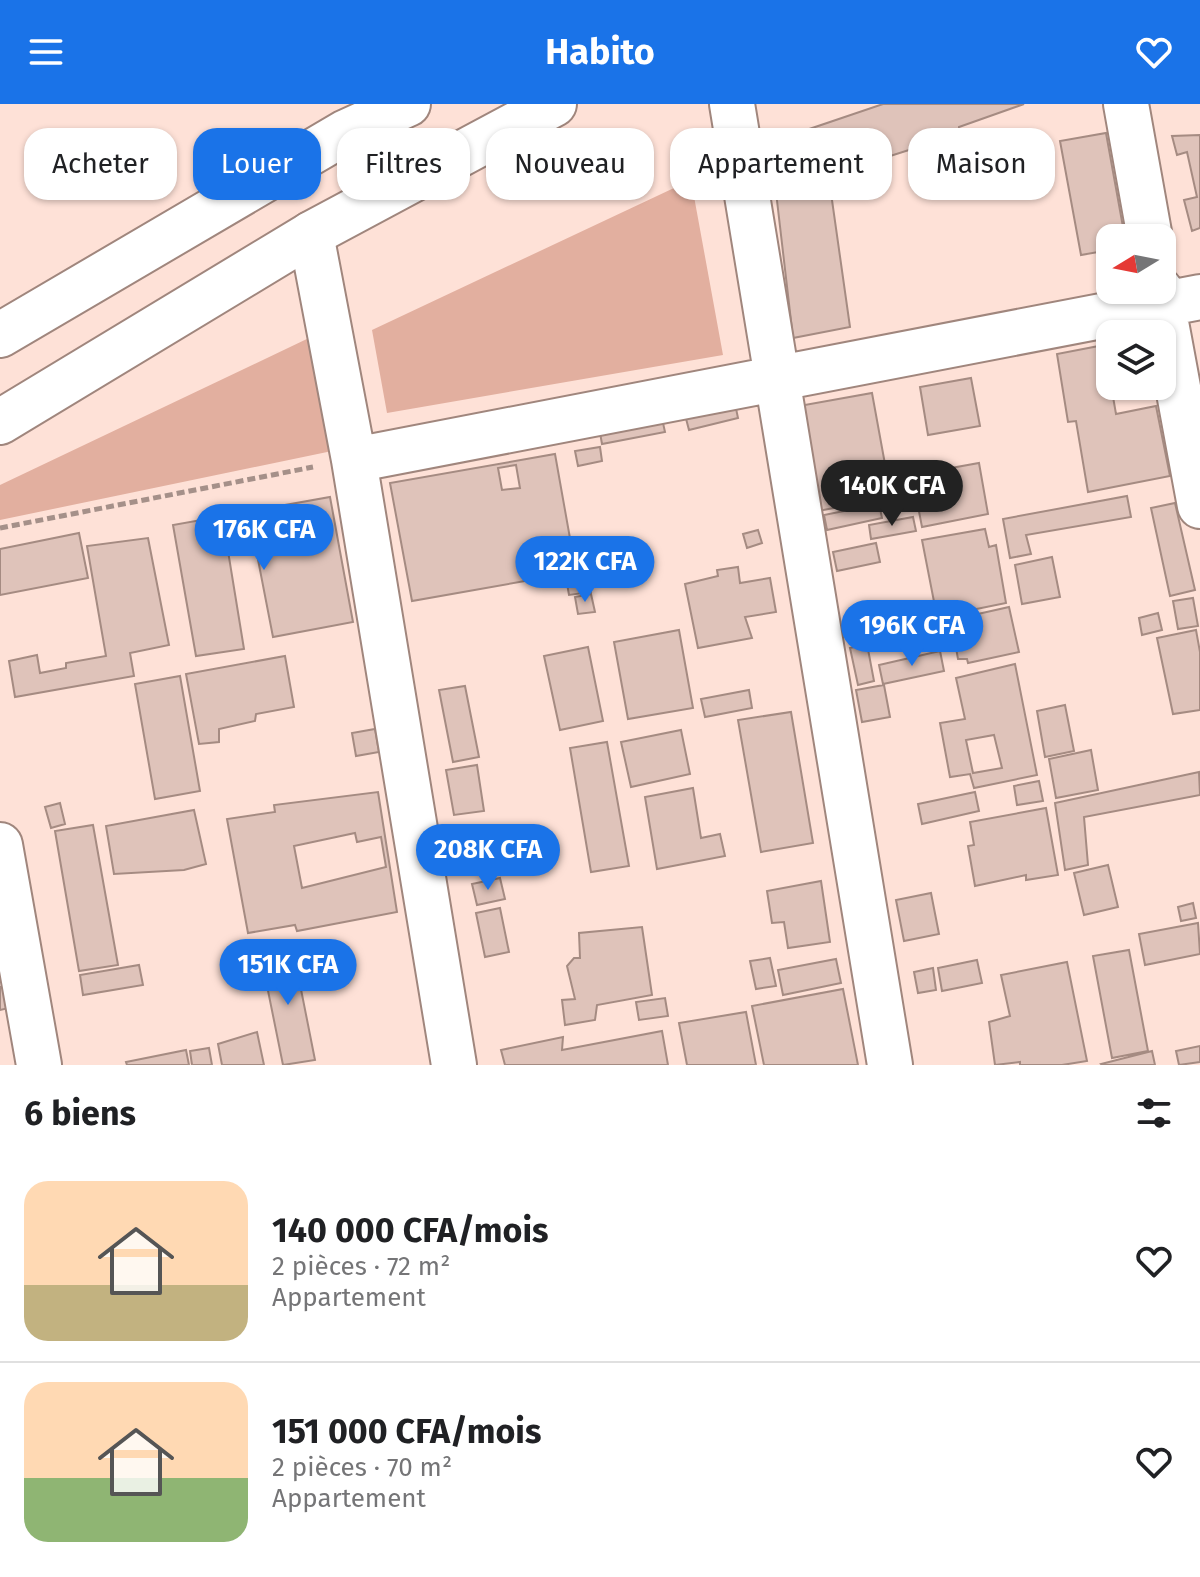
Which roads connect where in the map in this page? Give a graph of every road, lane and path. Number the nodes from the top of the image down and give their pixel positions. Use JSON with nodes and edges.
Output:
{"nodes":[{"id":1,"x":408,"y":104,"type":"edge"},
{"id":2,"x":554,"y":104,"type":"edge"},
{"id":3,"x":732,"y":104,"type":"edge"},
{"id":4,"x":1126,"y":104,"type":"edge"},
{"id":5,"x":344,"y":118,"type":"edge"},
{"id":6,"x":1147,"y":224,"type":"edge"},
{"id":7,"x":311,"y":234,"type":"junction"},
{"id":8,"x":1140,"y":304,"type":"edge"},
{"id":9,"x":1175,"y":304,"type":"edge"},
{"id":10,"x":0,"y":335,"type":"edge"},
{"id":11,"x":778,"y":379,"type":"junction"},
{"id":12,"x":0,"y":422,"type":"edge"},
{"id":13,"x":354,"y":460,"type":"junction"},
{"id":14,"x":1200,"y":506,"type":"edge"},
{"id":15,"x":0,"y":528,"type":"edge"},
{"id":16,"x":0,"y":845,"type":"edge"},
{"id":17,"x":39,"y":1065,"type":"edge"},
{"id":18,"x":454,"y":1065,"type":"edge"},
{"id":19,"x":890,"y":1065,"type":"edge"}],
"edges":[{"from":1,"to":5,"type":"main road"},
{"from":2,"to":7,"type":"main road"},
{"from":3,"to":11,"type":"main road"},
{"from":4,"to":6,"type":"main road"},
{"from":5,"to":10,"type":"main road"},
{"from":7,"to":12,"type":"main road"},
{"from":7,"to":13,"type":"main road"},
{"from":8,"to":11,"type":"main road"},
{"from":9,"to":14,"type":"main road"},
{"from":11,"to":13,"type":"main road"},
{"from":11,"to":19,"type":"main road"},
{"from":13,"to":15,"type":"path"},
{"from":13,"to":18,"type":"main road"},
{"from":16,"to":17,"type":"main road"}]}
